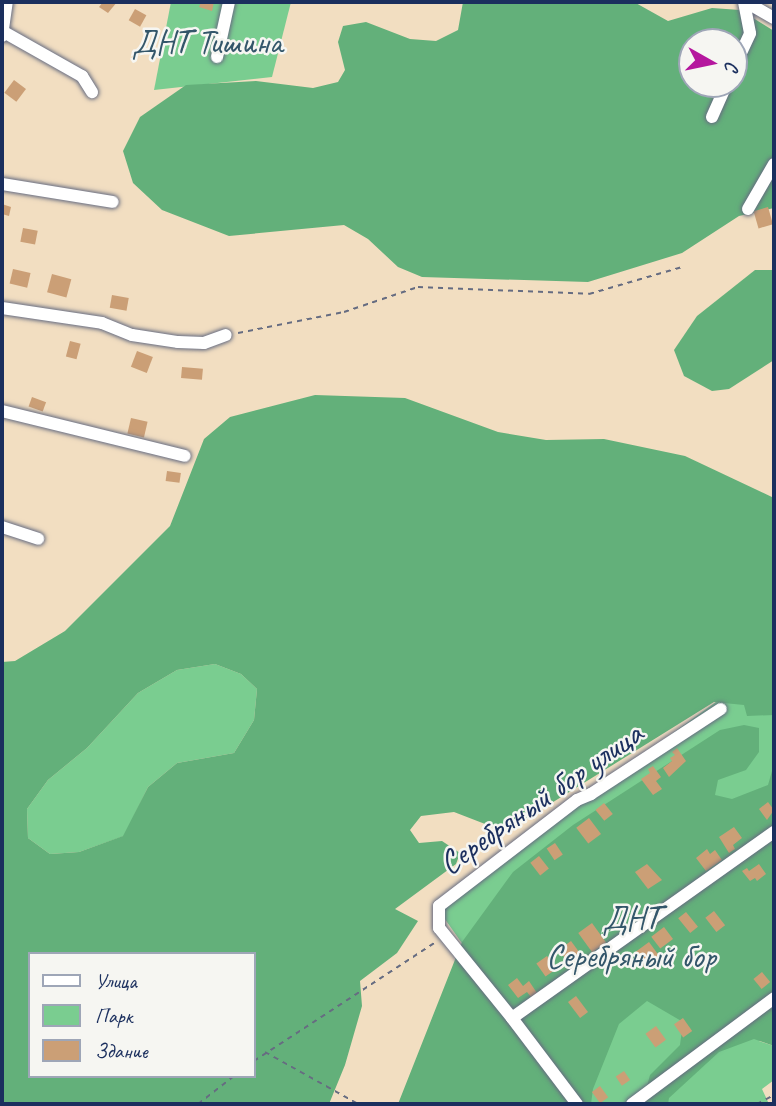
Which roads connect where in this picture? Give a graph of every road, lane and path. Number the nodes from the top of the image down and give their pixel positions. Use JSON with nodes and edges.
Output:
{"nodes":[{"id":1,"x":7,"y":2,"type":"edge"},
{"id":2,"x":229,"y":2,"type":"edge"},
{"id":3,"x":745,"y":2,"type":"edge"},
{"id":4,"x":774,"y":18,"type":"edge"},
{"id":5,"x":2,"y":33,"type":"edge"},
{"id":6,"x":748,"y":37,"type":"edge"},
{"id":7,"x":217,"y":57,"type":"dead end"},
{"id":8,"x":92,"y":92,"type":"dead end"},
{"id":9,"x":721,"y":98,"type":"edge"},
{"id":10,"x":712,"y":117,"type":"dead end"},
{"id":11,"x":774,"y":164,"type":"edge"},
{"id":12,"x":2,"y":184,"type":"edge"},
{"id":13,"x":113,"y":202,"type":"dead end"},
{"id":14,"x":748,"y":209,"type":"dead end"},
{"id":15,"x":682,"y":267,"type":"dead end"},
{"id":16,"x":2,"y":307,"type":"edge"},
{"id":17,"x":226,"y":335,"type":"joint"},
{"id":18,"x":2,"y":411,"type":"edge"},
{"id":19,"x":185,"y":456,"type":"dead end"},
{"id":20,"x":2,"y":527,"type":"edge"},
{"id":21,"x":38,"y":539,"type":"dead end"},
{"id":22,"x":721,"y":709,"type":"dead end"},
{"id":23,"x":774,"y":832,"type":"edge"},
{"id":24,"x":445,"y":936,"type":"junction"},
{"id":25,"x":774,"y":998,"type":"edge"},
{"id":26,"x":512,"y":1018,"type":"junction"},
{"id":27,"x":265,"y":1052,"type":"junction"},
{"id":28,"x":256,"y":1059,"type":"edge"},
{"id":29,"x":231,"y":1078,"type":"edge"},
{"id":30,"x":774,"y":1095,"type":"edge"},
{"id":31,"x":198,"y":1104,"type":"edge"},
{"id":32,"x":358,"y":1104,"type":"edge"},
{"id":33,"x":577,"y":1104,"type":"edge"},
{"id":34,"x":632,"y":1104,"type":"edge"},
{"id":35,"x":757,"y":1104,"type":"edge"}],
"edges":[{"from":1,"to":5,"type":"street"},
{"from":2,"to":7,"type":"street"},
{"from":3,"to":4,"type":"street"},
{"from":3,"to":6,"type":"street"},
{"from":5,"to":8,"type":"street"},
{"from":9,"to":10,"type":"street"},
{"from":11,"to":14,"type":"street"},
{"from":12,"to":13,"type":"street"},
{"from":15,"to":17,"type":"path"},
{"from":16,"to":17,"type":"street"},
{"from":18,"to":19,"type":"street"},
{"from":20,"to":21,"type":"street"},
{"from":22,"to":24,"type":"street","name":"Серебряный бор улица"},
{"from":23,"to":26,"type":"street"},
{"from":24,"to":26,"type":"street"},
{"from":24,"to":27,"type":"path"},
{"from":25,"to":34,"type":"street"},
{"from":26,"to":33,"type":"street"},
{"from":27,"to":28,"type":"path"},
{"from":27,"to":32,"type":"path"},
{"from":29,"to":31,"type":"path"},
{"from":30,"to":35,"type":"path"}]}
